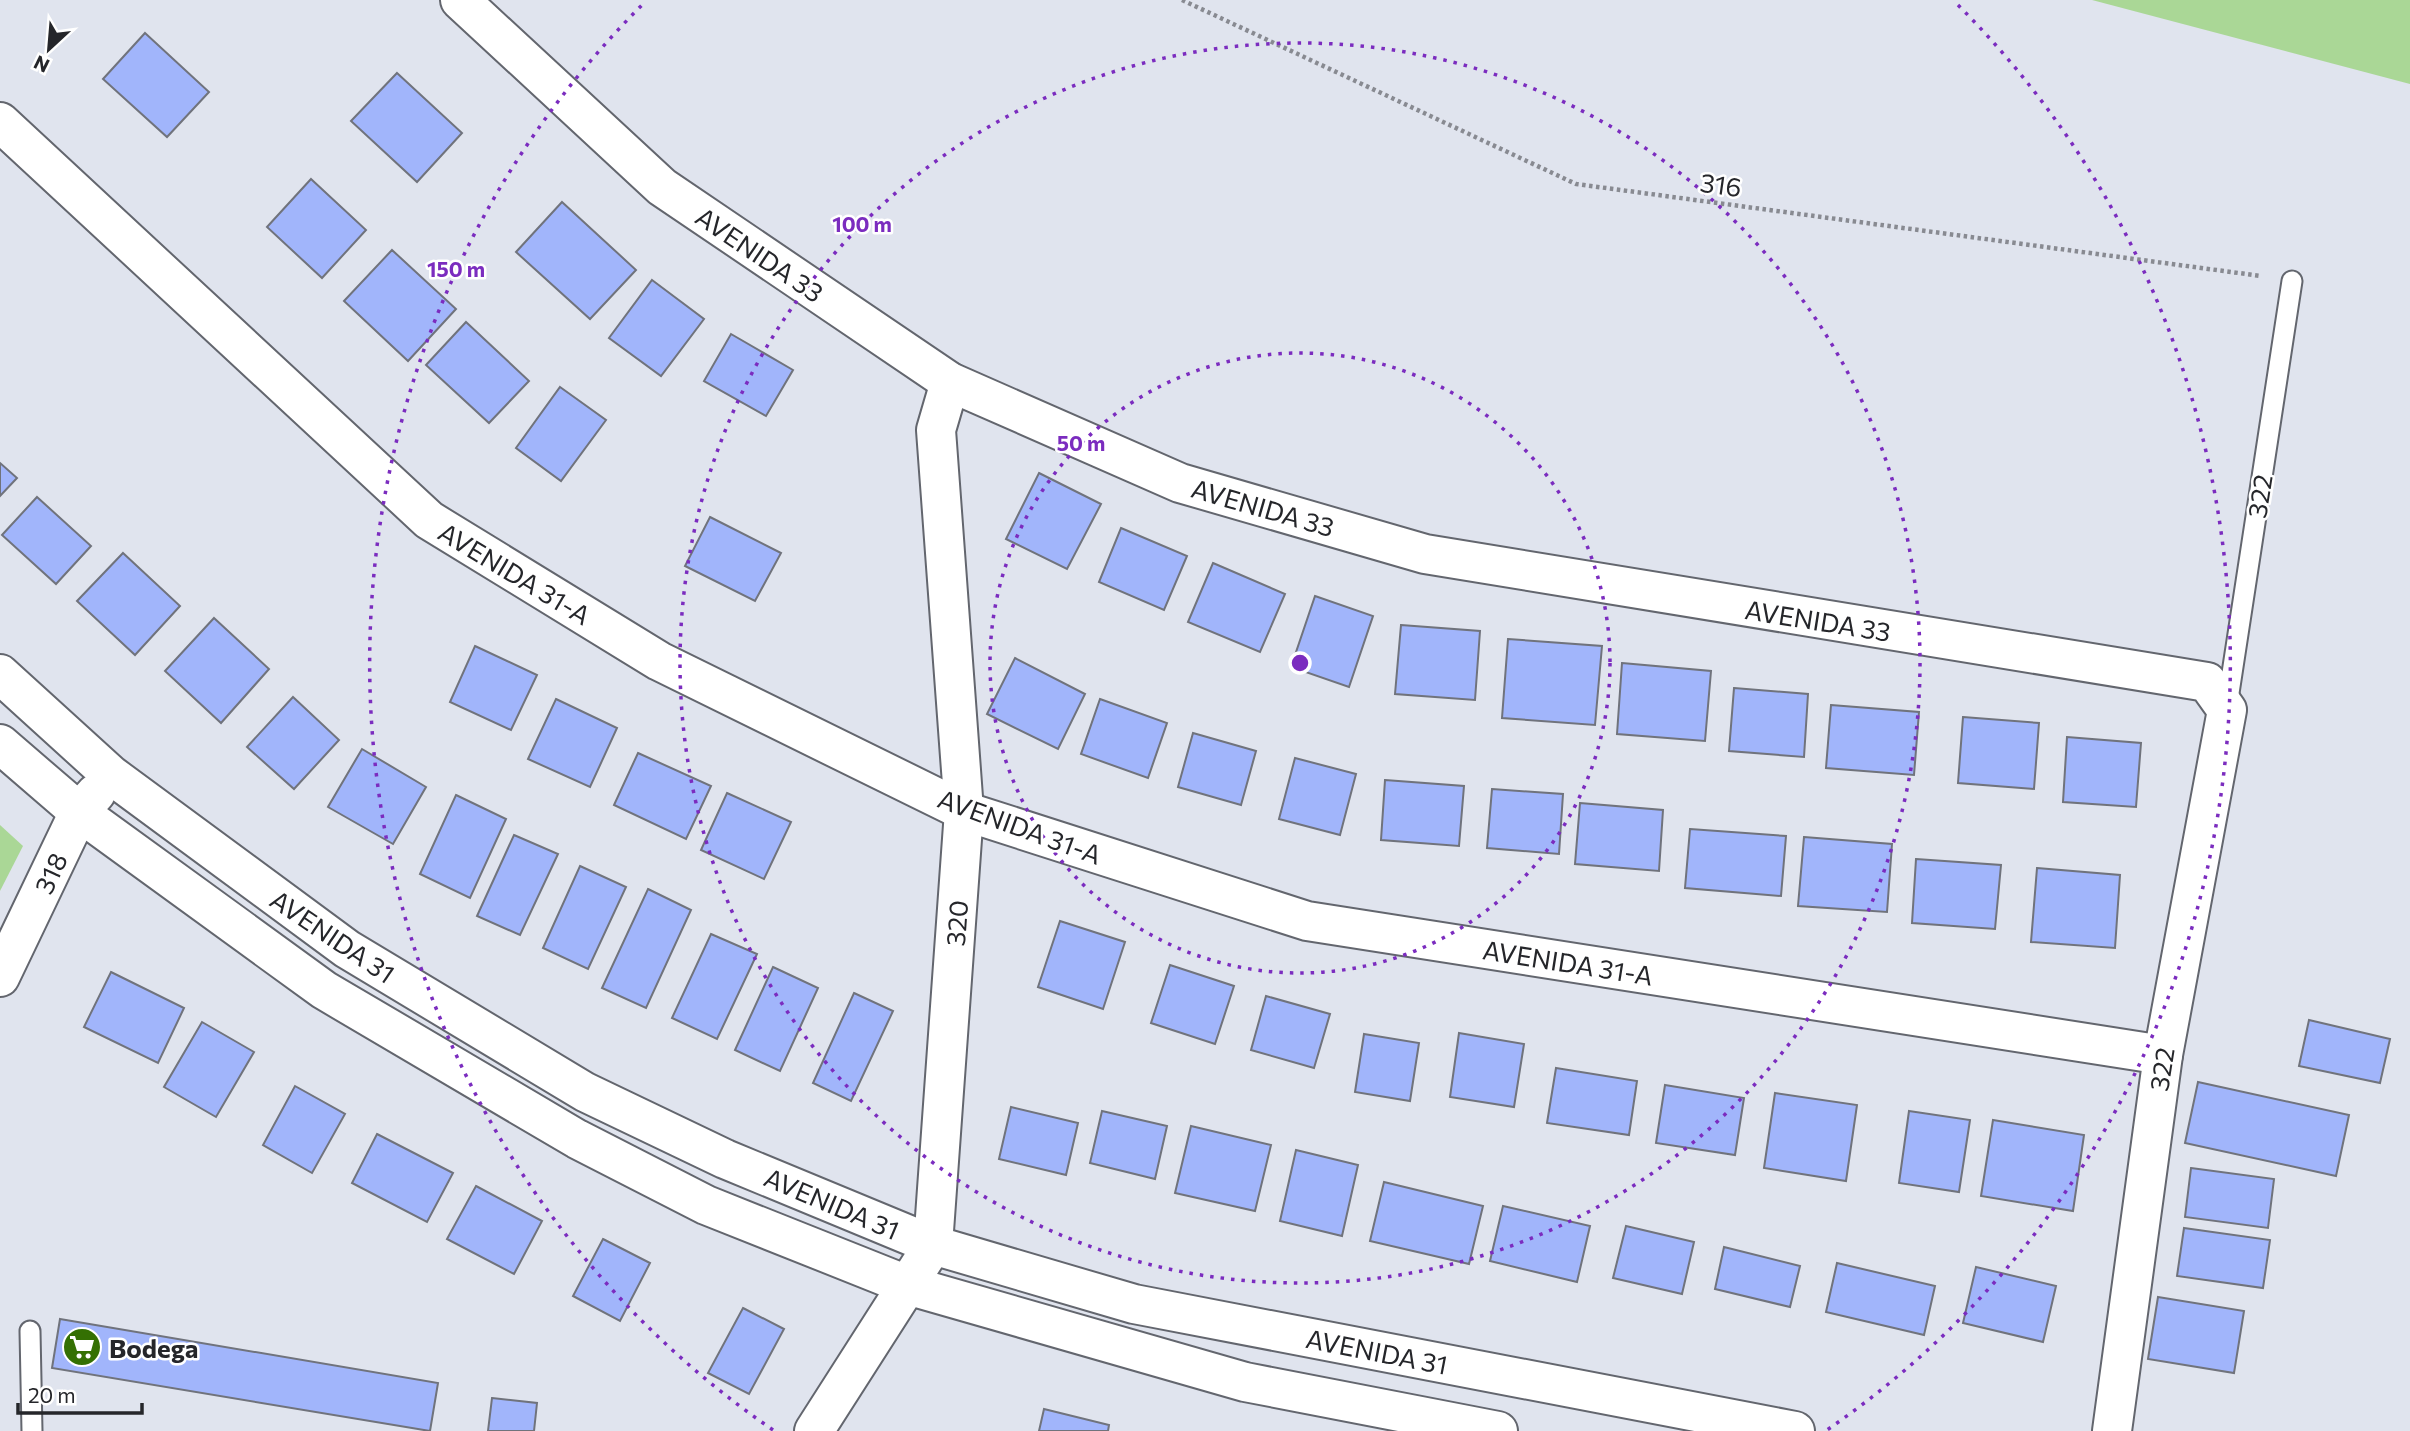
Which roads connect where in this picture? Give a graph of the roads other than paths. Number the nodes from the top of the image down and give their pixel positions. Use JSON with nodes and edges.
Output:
{"nodes":[{"id":1,"x":460,"y":0,"type":"edge"},
{"id":2,"x":0,"y":122,"type":"edge"},
{"id":3,"x":2292,"y":281,"type":"road end"},
{"id":4,"x":950,"y":382,"type":"junction"},
{"id":5,"x":0,"y":674,"type":"edge"},
{"id":6,"x":2217,"y":696,"type":"junction"},
{"id":7,"x":0,"y":744,"type":"edge"},
{"id":8,"x":111,"y":775,"type":"junction"},
{"id":9,"x":964,"y":811,"type":"junction"},
{"id":10,"x":79,"y":812,"type":"junction"},
{"id":11,"x":0,"y":978,"type":"edge"},
{"id":12,"x":2163,"y":1055,"type":"junction"},
{"id":13,"x":933,"y":1245,"type":"junction"},
{"id":14,"x":907,"y":1285,"type":"junction"},
{"id":15,"x":30,"y":1331,"type":"dead end"},
{"id":16,"x":32,"y":1431,"type":"edge"},
{"id":17,"x":814,"y":1431,"type":"edge"},
{"id":18,"x":1498,"y":1431,"type":"edge"},
{"id":19,"x":1795,"y":1431,"type":"edge"},
{"id":20,"x":2112,"y":1431,"type":"edge"}],
"edges":[{"from":1,"to":4,"type":"street","name":"AVENIDA 33"},
{"from":2,"to":9,"type":"street","name":"AVENIDA 31-A"},
{"from":3,"to":6,"type":"lane","name":"322"},
{"from":4,"to":6,"type":"street","name":"AVENIDA 33"},
{"from":4,"to":9,"type":"street","name":"320"},
{"from":5,"to":8,"type":"street","name":"AVENIDA 31"},
{"from":6,"to":12,"type":"street","name":"322"},
{"from":7,"to":10,"type":"street","name":"AVENIDA 31"},
{"from":8,"to":10,"type":"street","name":"318"},
{"from":8,"to":13,"type":"street","name":"AVENIDA 31"},
{"from":9,"to":12,"type":"street","name":"AVENIDA 31-A"},
{"from":9,"to":13,"type":"street","name":"320"},
{"from":10,"to":11,"type":"street","name":"318"},
{"from":10,"to":14,"type":"street","name":"AVENIDA 31"},
{"from":12,"to":20,"type":"street","name":"322"},
{"from":13,"to":14,"type":"street","name":"320"},
{"from":13,"to":19,"type":"street","name":"AVENIDA 31"},
{"from":14,"to":17,"type":"street","name":"320"},
{"from":14,"to":18,"type":"street","name":"AVENIDA 31"},
{"from":15,"to":16,"type":"lane"}]}
